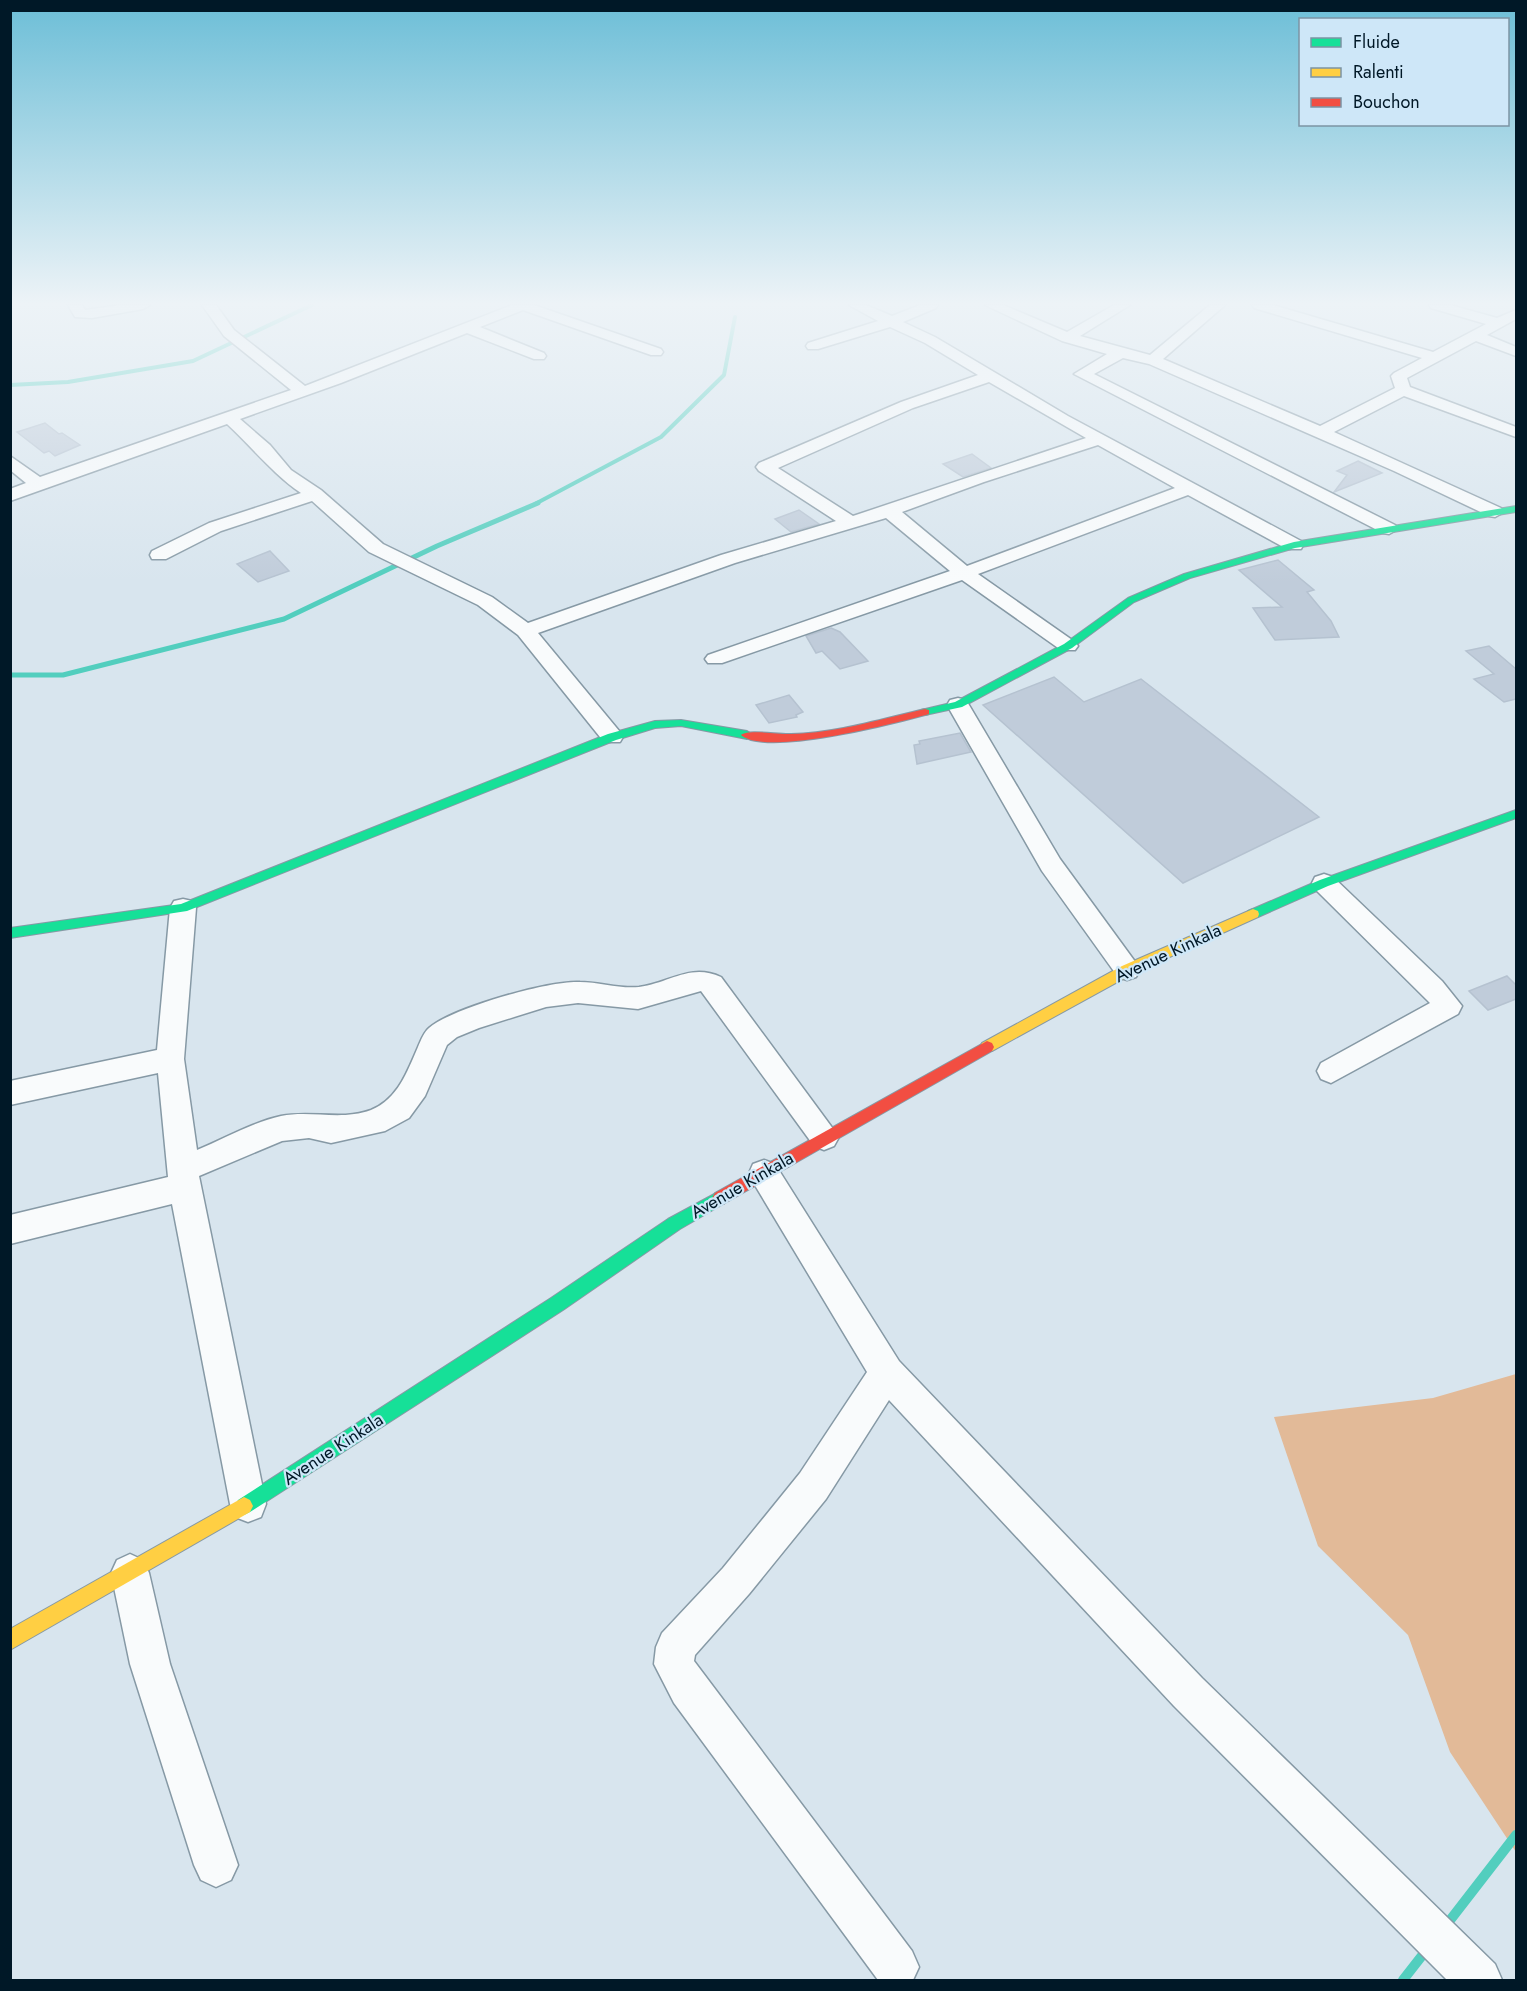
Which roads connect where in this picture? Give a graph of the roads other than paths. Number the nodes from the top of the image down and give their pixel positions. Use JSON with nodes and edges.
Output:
{"nodes":[{"id":1,"x":286,"y":398,"type":"edge"},
{"id":2,"x":927,"y":398,"type":"edge"},
{"id":3,"x":1029,"y":398,"type":"edge"},
{"id":4,"x":1129,"y":398,"type":"edge"},
{"id":5,"x":1240,"y":398,"type":"edge"},
{"id":6,"x":1388,"y":398,"type":"edge"},
{"id":7,"x":1424,"y":398,"type":"edge"},
{"id":8,"x":230,"y":418,"type":"junction"},
{"id":9,"x":1516,"y":432,"type":"edge"},
{"id":10,"x":1320,"y":433,"type":"junction"},
{"id":11,"x":1101,"y":439,"type":"junction"},
{"id":12,"x":10,"y":461,"type":"edge"},
{"id":13,"x":38,"y":484,"type":"junction"},
{"id":14,"x":1190,"y":488,"type":"junction"},
{"id":15,"x":315,"y":494,"type":"junction"},
{"id":16,"x":10,"y":496,"type":"edge"},
{"id":17,"x":1516,"y":508,"type":"edge"},
{"id":18,"x":889,"y":511,"type":"junction"},
{"id":19,"x":1495,"y":512,"type":"junction"},
{"id":20,"x":851,"y":523,"type":"junction"},
{"id":21,"x":1389,"y":529,"type":"junction"},
{"id":22,"x":1294,"y":545,"type":"junction"},
{"id":23,"x":159,"y":555,"type":"dead end"},
{"id":24,"x":964,"y":573,"type":"junction"},
{"id":25,"x":525,"y":631,"type":"junction"},
{"id":26,"x":1068,"y":646,"type":"junction"},
{"id":27,"x":715,"y":659,"type":"dead end"},
{"id":28,"x":958,"y":705,"type":"junction"},
{"id":29,"x":612,"y":737,"type":"junction"},
{"id":30,"x":1516,"y":814,"type":"edge"},
{"id":31,"x":1324,"y":883,"type":"junction"},
{"id":32,"x":183,"y":908,"type":"junction"},
{"id":33,"x":10,"y":933,"type":"edge"},
{"id":34,"x":1127,"y":970,"type":"junction"},
{"id":35,"x":170,"y":1059,"type":"junction"},
{"id":36,"x":1331,"y":1071,"type":"dead end"},
{"id":37,"x":10,"y":1093,"type":"edge"},
{"id":38,"x":824,"y":1137,"type":"junction"},
{"id":39,"x":764,"y":1173,"type":"junction"},
{"id":40,"x":184,"y":1178,"type":"junction"},
{"id":41,"x":10,"y":1230,"type":"edge"},
{"id":42,"x":886,"y":1373,"type":"junction"},
{"id":43,"x":248,"y":1504,"type":"junction"},
{"id":44,"x":130,"y":1573,"type":"junction"},
{"id":45,"x":10,"y":1640,"type":"edge"},
{"id":46,"x":216,"y":1865,"type":"dead end"},
{"id":47,"x":896,"y":1967,"type":"dead end"},
{"id":48,"x":1479,"y":1980,"type":"edge"}],
"edges":[{"from":1,"to":8,"type":"street"},
{"from":2,"to":20,"type":"street"},
{"from":3,"to":11,"type":"street"},
{"from":4,"to":21,"type":"street"},
{"from":5,"to":10,"type":"street"},
{"from":6,"to":10,"type":"street"},
{"from":7,"to":9,"type":"street"},
{"from":8,"to":13,"type":"street"},
{"from":8,"to":15,"type":"street"},
{"from":10,"to":19,"type":"street"},
{"from":11,"to":14,"type":"street"},
{"from":11,"to":18,"type":"street"},
{"from":12,"to":13,"type":"street"},
{"from":13,"to":16,"type":"street"},
{"from":14,"to":22,"type":"street"},
{"from":14,"to":24,"type":"street"},
{"from":15,"to":23,"type":"street"},
{"from":15,"to":25,"type":"street"},
{"from":17,"to":19,"type":"street"},
{"from":18,"to":20,"type":"street"},
{"from":18,"to":24,"type":"street"},
{"from":19,"to":21,"type":"street"},
{"from":20,"to":25,"type":"street"},
{"from":21,"to":22,"type":"street"},
{"from":22,"to":26,"type":"street"},
{"from":24,"to":26,"type":"street"},
{"from":24,"to":27,"type":"street"},
{"from":25,"to":29,"type":"street"},
{"from":26,"to":28,"type":"street"},
{"from":28,"to":29,"type":"street"},
{"from":28,"to":34,"type":"street"},
{"from":29,"to":32,"type":"street"},
{"from":30,"to":31,"type":"street","name":"Avenue Kinkala"},
{"from":31,"to":34,"type":"street","name":"Avenue Kinkala"},
{"from":31,"to":36,"type":"street"},
{"from":32,"to":33,"type":"street"},
{"from":32,"to":35,"type":"street"},
{"from":34,"to":38,"type":"street","name":"Avenue Kinkala"},
{"from":35,"to":37,"type":"street"},
{"from":35,"to":40,"type":"street"},
{"from":38,"to":39,"type":"street","name":"Avenue Kinkala"},
{"from":38,"to":40,"type":"street"},
{"from":39,"to":42,"type":"street"},
{"from":39,"to":43,"type":"street","name":"Avenue Kinkala"},
{"from":40,"to":41,"type":"street"},
{"from":40,"to":43,"type":"street"},
{"from":42,"to":47,"type":"street"},
{"from":42,"to":48,"type":"street"},
{"from":43,"to":44,"type":"street","name":"Avenue Kinkala"},
{"from":44,"to":45,"type":"street","name":"Avenue Kinkala"},
{"from":44,"to":46,"type":"street"}]}
